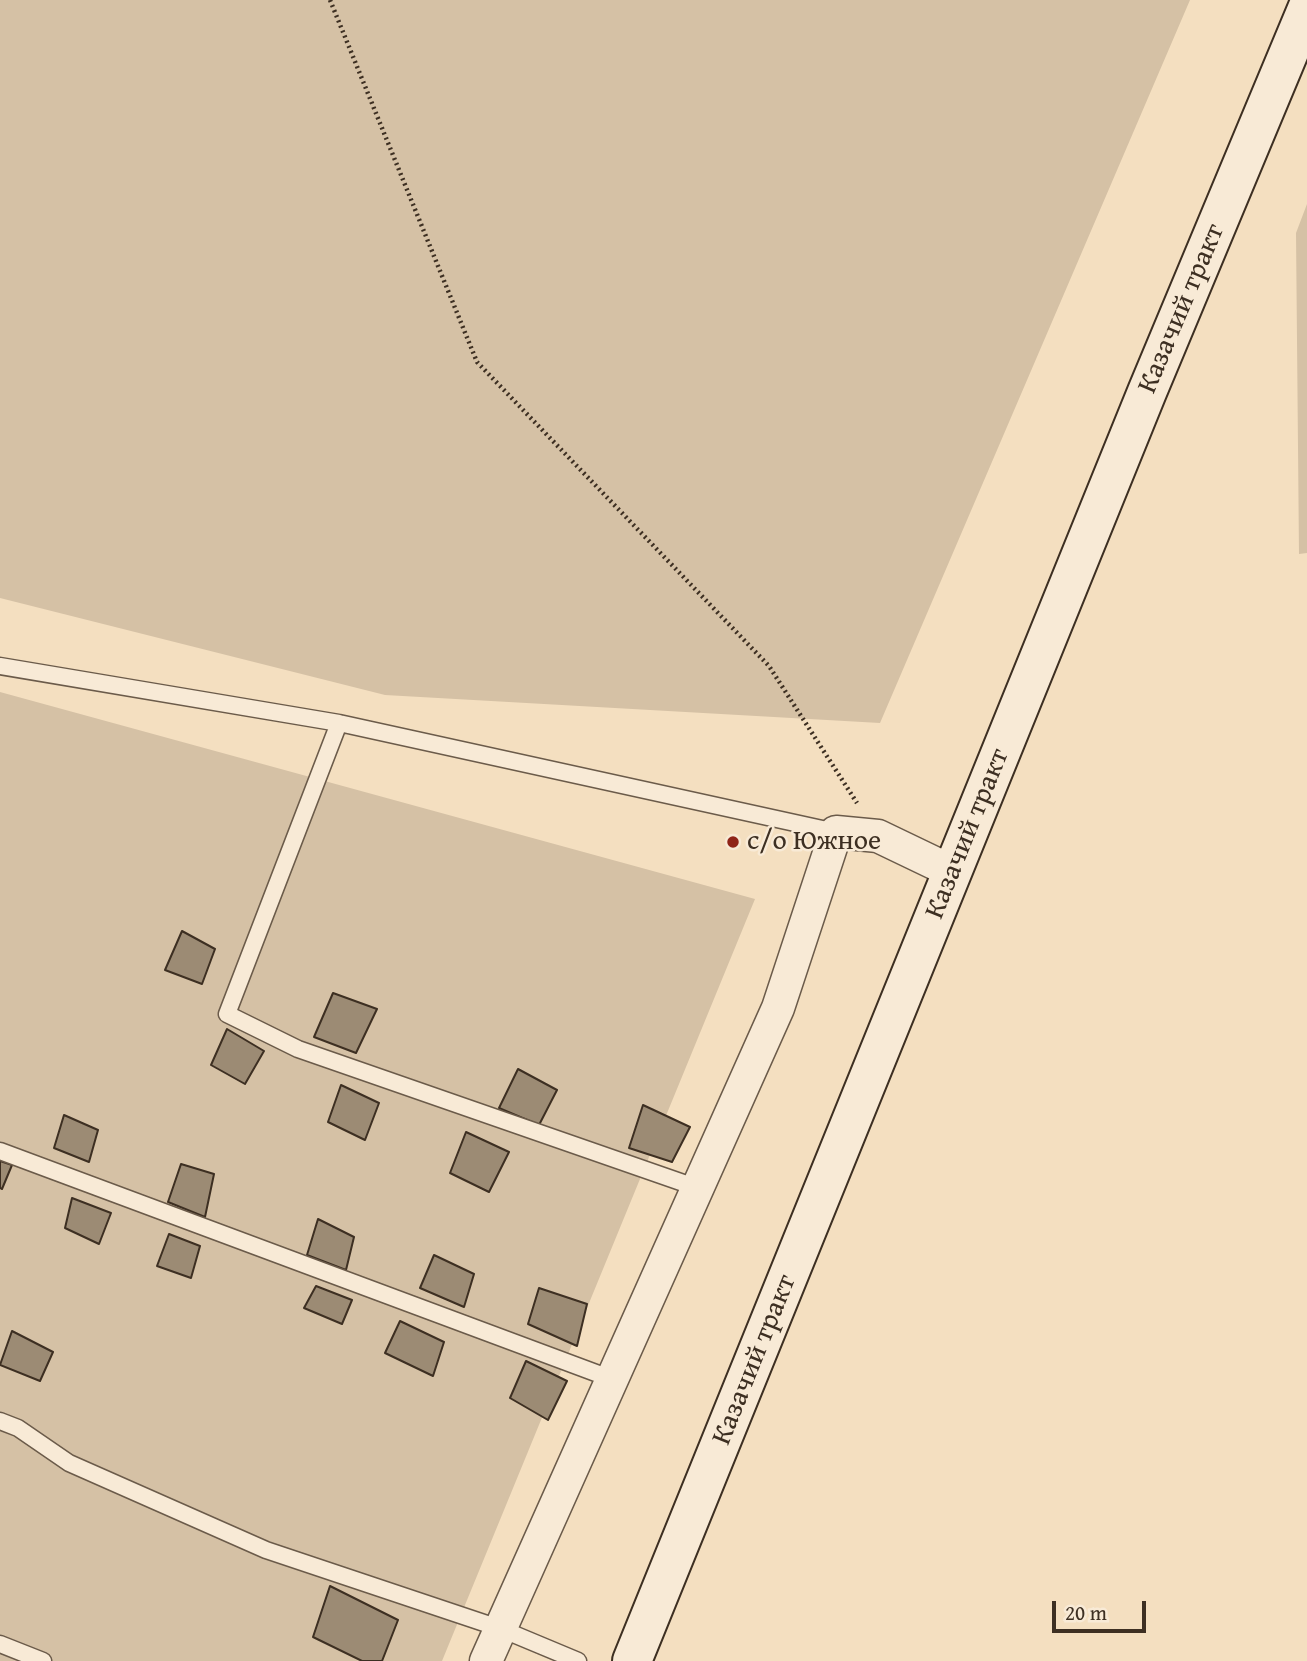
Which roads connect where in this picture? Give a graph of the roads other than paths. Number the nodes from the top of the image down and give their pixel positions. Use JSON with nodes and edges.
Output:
{"nodes":[{"id":1,"x":1307,"y":9,"type":"edge"},
{"id":2,"x":0,"y":666,"type":"edge"},
{"id":3,"x":339,"y":723,"type":"junction"},
{"id":4,"x":836,"y":832,"type":"junction"},
{"id":5,"x":953,"y":872,"type":"junction"},
{"id":6,"x":0,"y":1151,"type":"edge"},
{"id":7,"x":695,"y":1188,"type":"junction"},
{"id":8,"x":612,"y":1379,"type":"junction"},
{"id":9,"x":0,"y":1421,"type":"edge"},
{"id":10,"x":499,"y":1628,"type":"junction"},
{"id":11,"x":0,"y":1644,"type":"edge"},
{"id":12,"x":43,"y":1661,"type":"edge"},
{"id":13,"x":486,"y":1661,"type":"edge"},
{"id":14,"x":578,"y":1661,"type":"edge"},
{"id":15,"x":632,"y":1661,"type":"edge"}],
"edges":[{"from":1,"to":5,"type":"main road","name":"Казачий тракт"},
{"from":2,"to":3,"type":"lane"},
{"from":3,"to":4,"type":"lane"},
{"from":3,"to":7,"type":"lane"},
{"from":4,"to":5,"type":"street"},
{"from":4,"to":7,"type":"street"},
{"from":5,"to":15,"type":"main road","name":"Казачий тракт"},
{"from":6,"to":8,"type":"lane"},
{"from":7,"to":8,"type":"street"},
{"from":8,"to":10,"type":"street"},
{"from":9,"to":10,"type":"lane"},
{"from":10,"to":13,"type":"street"},
{"from":10,"to":14,"type":"lane"},
{"from":11,"to":12,"type":"lane"}]}
